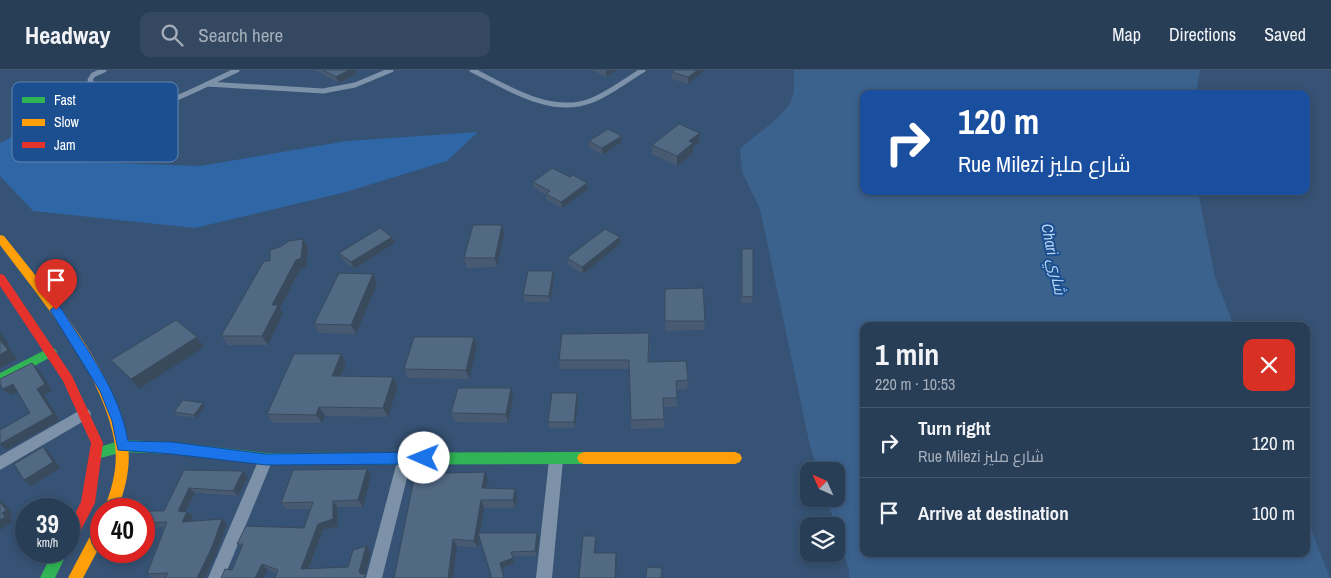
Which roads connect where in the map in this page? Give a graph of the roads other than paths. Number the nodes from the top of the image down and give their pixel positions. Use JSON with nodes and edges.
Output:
{"nodes":[{"id":1,"x":104,"y":70,"type":"edge"},
{"id":2,"x":237,"y":70,"type":"edge"},
{"id":3,"x":391,"y":70,"type":"edge"},
{"id":4,"x":472,"y":70,"type":"edge"},
{"id":5,"x":643,"y":70,"type":"edge"},
{"id":6,"x":91,"y":82,"type":"edge"},
{"id":7,"x":207,"y":84,"type":"junction"},
{"id":8,"x":178,"y":96,"type":"edge"},
{"id":9,"x":1,"y":240,"type":"edge"},
{"id":10,"x":0,"y":278,"type":"edge"},
{"id":11,"x":51,"y":352,"type":"junction"},
{"id":12,"x":0,"y":379,"type":"edge"},
{"id":13,"x":84,"y":414,"type":"junction"},
{"id":14,"x":123,"y":446,"type":"junction"},
{"id":15,"x":97,"y":453,"type":"junction"},
{"id":16,"x":405,"y":458,"type":"junction"},
{"id":17,"x":734,"y":458,"type":"dead end"},
{"id":18,"x":266,"y":459,"type":"junction"},
{"id":19,"x":556,"y":460,"type":"junction"},
{"id":20,"x":0,"y":464,"type":"edge"},
{"id":21,"x":116,"y":498,"type":"edge"},
{"id":22,"x":80,"y":518,"type":"edge"},
{"id":23,"x":90,"y":550,"type":"edge"},
{"id":24,"x":55,"y":563,"type":"edge"},
{"id":25,"x":47,"y":578,"type":"edge"},
{"id":26,"x":75,"y":578,"type":"edge"},
{"id":27,"x":216,"y":578,"type":"edge"},
{"id":28,"x":374,"y":578,"type":"edge"},
{"id":29,"x":544,"y":578,"type":"edge"}],
"edges":[{"from":1,"to":6,"type":"lane"},
{"from":2,"to":7,"type":"lane"},
{"from":3,"to":7,"type":"lane"},
{"from":4,"to":5,"type":"lane"},
{"from":7,"to":8,"type":"lane"},
{"from":9,"to":14,"type":"street"},
{"from":10,"to":11,"type":"street"},
{"from":11,"to":12,"type":"street"},
{"from":11,"to":13,"type":"street"},
{"from":13,"to":15,"type":"street"},
{"from":13,"to":20,"type":"street"},
{"from":14,"to":15,"type":"street"},
{"from":14,"to":18,"type":"street"},
{"from":14,"to":21,"type":"street"},
{"from":15,"to":22,"type":"street"},
{"from":16,"to":18,"type":"street"},
{"from":16,"to":19,"type":"street"},
{"from":16,"to":28,"type":"street"},
{"from":17,"to":19,"type":"street"},
{"from":18,"to":27,"type":"street"},
{"from":19,"to":29,"type":"street"},
{"from":23,"to":26,"type":"street"},
{"from":24,"to":25,"type":"street"}]}
